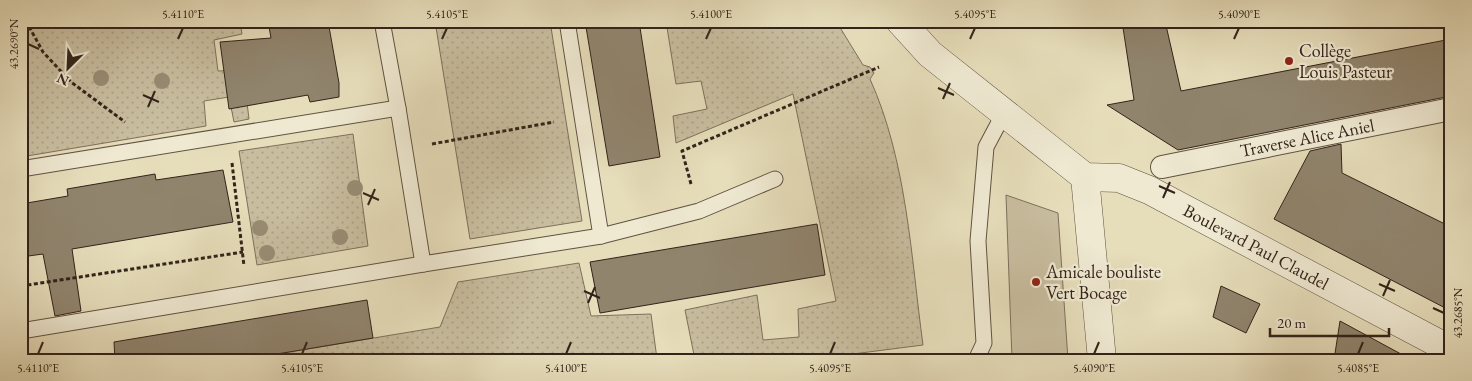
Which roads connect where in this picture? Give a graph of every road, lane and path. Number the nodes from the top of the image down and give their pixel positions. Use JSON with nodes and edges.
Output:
{"nodes":[{"id":1,"x":26,"y":21,"type":"edge"},
{"id":2,"x":382,"y":21,"type":"edge"},
{"id":3,"x":567,"y":21,"type":"edge"},
{"id":4,"x":900,"y":21,"type":"edge"},
{"id":5,"x":879,"y":67,"type":"dead end"},
{"id":6,"x":398,"y":108,"type":"junction"},
{"id":7,"x":1451,"y":109,"type":"edge"},
{"id":8,"x":1004,"y":113,"type":"junction"},
{"id":9,"x":582,"y":116,"type":"junction"},
{"id":10,"x":228,"y":135,"type":"junction"},
{"id":11,"x":157,"y":147,"type":"junction"},
{"id":12,"x":404,"y":149,"type":"junction"},
{"id":13,"x":1162,"y":167,"type":"dead end"},
{"id":14,"x":21,"y":168,"type":"edge"},
{"id":15,"x":1084,"y":177,"type":"junction"},
{"id":16,"x":775,"y":179,"type":"dead end"},
{"id":17,"x":699,"y":211,"type":"junction"},
{"id":18,"x":601,"y":236,"type":"junction"},
{"id":19,"x":243,"y":252,"type":"junction"},
{"id":20,"x":423,"y":264,"type":"junction"},
{"id":21,"x":21,"y":286,"type":"edge"},
{"id":22,"x":248,"y":293,"type":"junction"},
{"id":23,"x":21,"y":331,"type":"edge"},
{"id":24,"x":1451,"y":350,"type":"edge"},
{"id":25,"x":976,"y":360,"type":"edge"},
{"id":26,"x":1102,"y":360,"type":"edge"}],
"edges":[{"from":1,"to":11,"type":"path"},
{"from":2,"to":6,"type":"lane"},
{"from":3,"to":9,"type":"lane"},
{"from":4,"to":8,"type":"street"},
{"from":5,"to":17,"type":"path"},
{"from":6,"to":10,"type":"lane"},
{"from":6,"to":12,"type":"lane"},
{"from":7,"to":13,"type":"street","name":"Traverse Alice Aniel"},
{"from":8,"to":15,"type":"street"},
{"from":8,"to":25,"type":"lane"},
{"from":9,"to":12,"type":"path"},
{"from":9,"to":18,"type":"lane"},
{"from":10,"to":11,"type":"lane"},
{"from":10,"to":19,"type":"path"},
{"from":11,"to":14,"type":"lane"},
{"from":12,"to":20,"type":"lane"},
{"from":15,"to":24,"type":"street","name":"Boulevard Paul Claudel"},
{"from":15,"to":26,"type":"street"},
{"from":16,"to":17,"type":"lane"},
{"from":17,"to":18,"type":"lane"},
{"from":18,"to":20,"type":"lane"},
{"from":19,"to":21,"type":"path"},
{"from":19,"to":22,"type":"path"},
{"from":20,"to":22,"type":"lane"},
{"from":22,"to":23,"type":"lane"}]}
